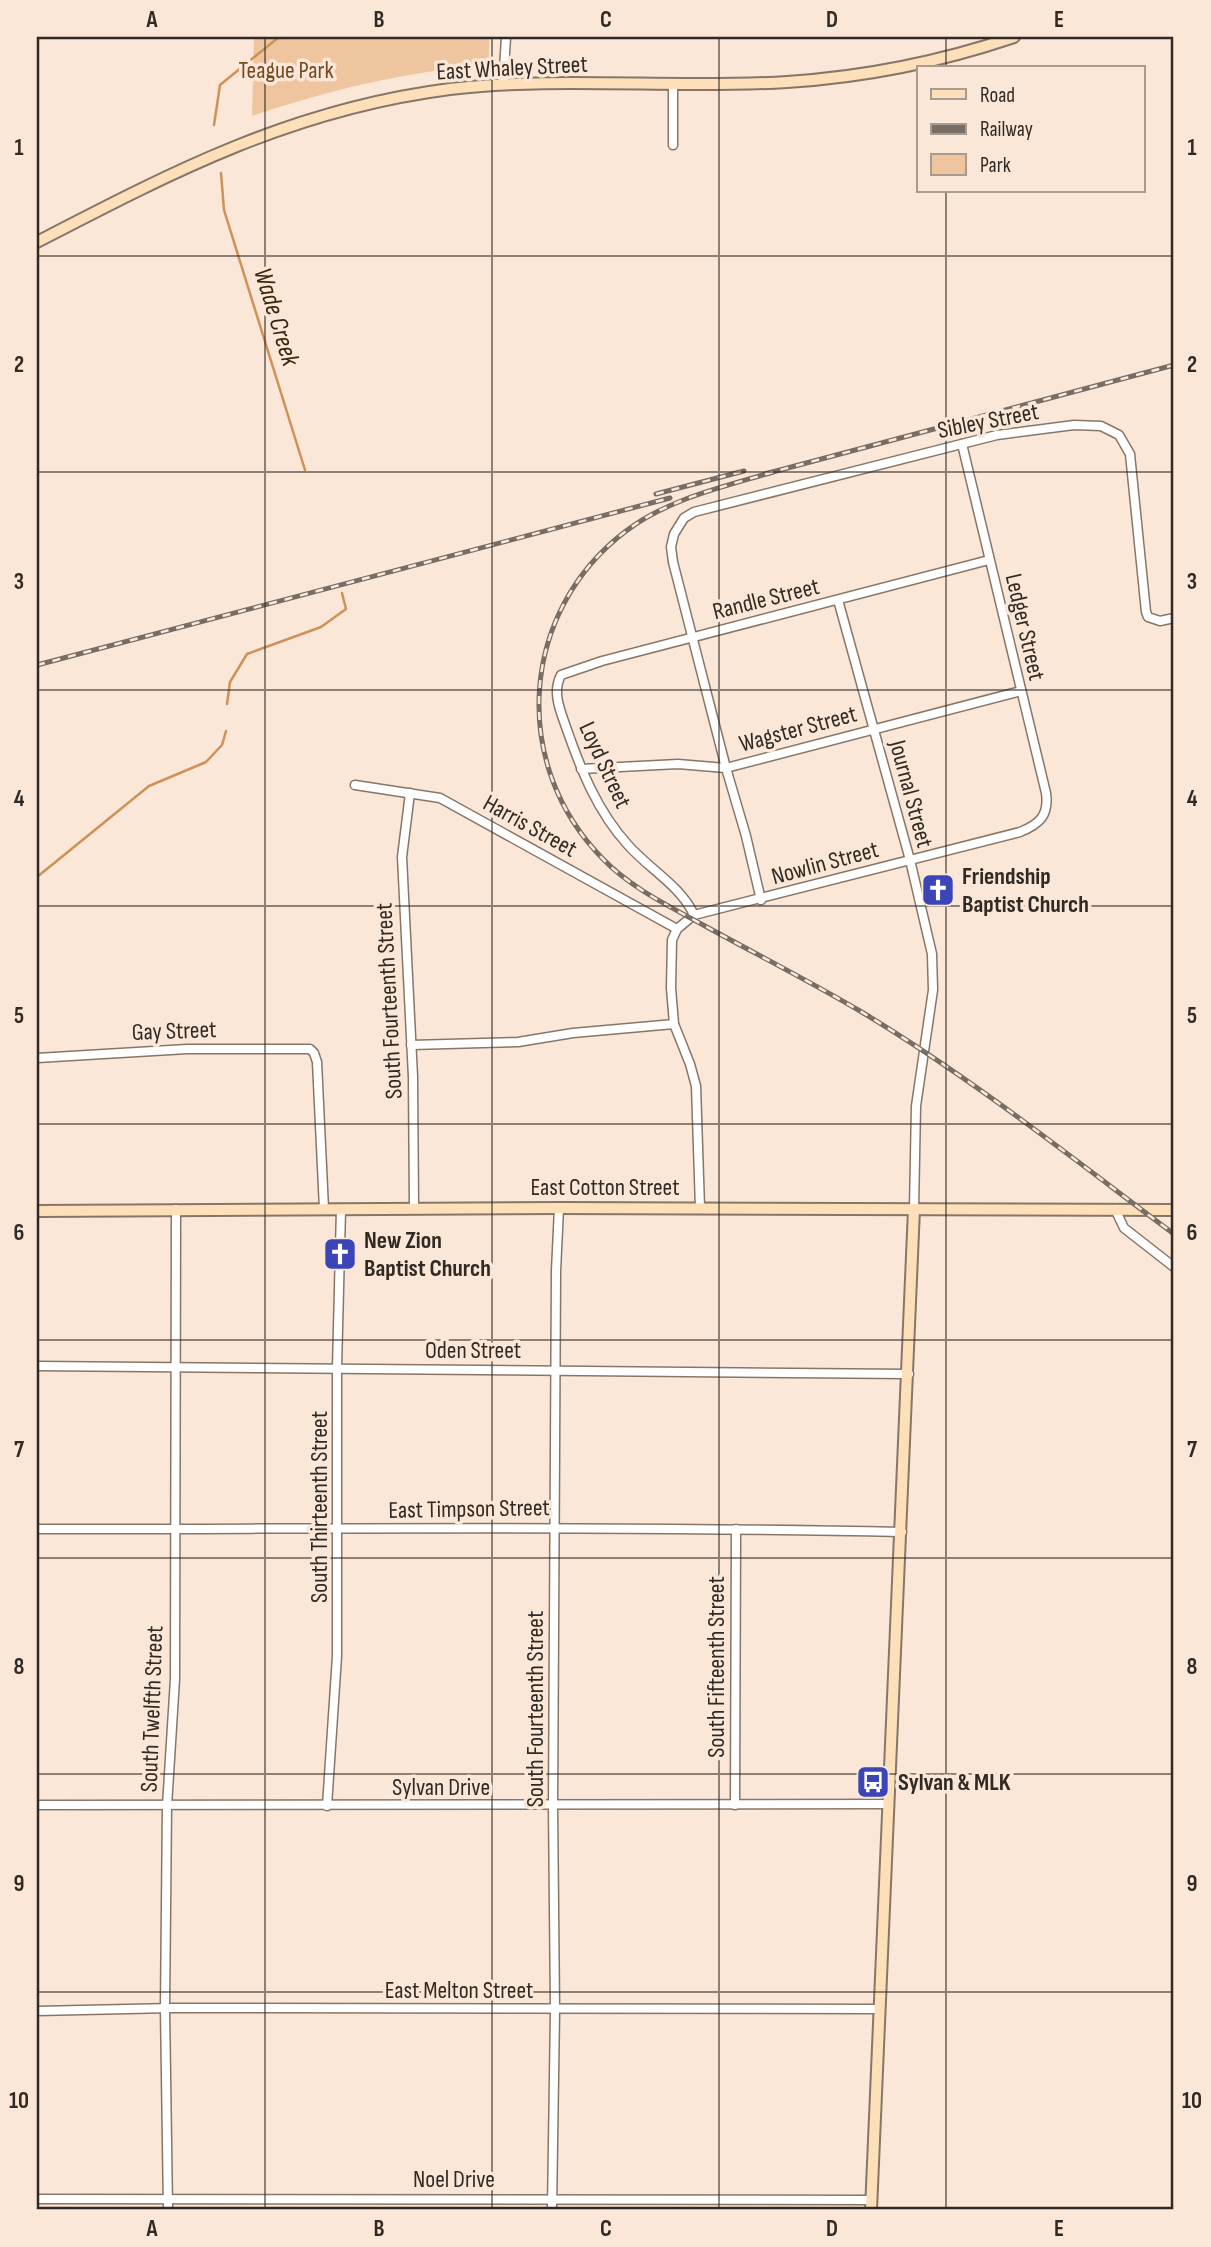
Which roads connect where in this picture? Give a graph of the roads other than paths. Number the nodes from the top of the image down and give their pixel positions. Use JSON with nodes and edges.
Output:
{"nodes":[{"id":1,"x":506,"y":37,"type":"edge"},
{"id":2,"x":1014,"y":37,"type":"edge"},
{"id":3,"x":673,"y":84,"type":"junction"},
{"id":4,"x":503,"y":85,"type":"junction"},
{"id":5,"x":673,"y":145,"type":"dead end"},
{"id":6,"x":37,"y":242,"type":"edge"},
{"id":7,"x":962,"y":444,"type":"junction"},
{"id":8,"x":989,"y":560,"type":"junction"},
{"id":9,"x":838,"y":600,"type":"junction"},
{"id":10,"x":1174,"y":618,"type":"edge"},
{"id":11,"x":693,"y":637,"type":"junction"},
{"id":12,"x":557,"y":682,"type":"joint"},
{"id":13,"x":1021,"y":691,"type":"junction"},
{"id":14,"x":873,"y":730,"type":"junction"},
{"id":15,"x":726,"y":768,"type":"junction"},
{"id":16,"x":582,"y":769,"type":"junction"},
{"id":17,"x":355,"y":785,"type":"dead end"},
{"id":18,"x":410,"y":793,"type":"junction"},
{"id":19,"x":1043,"y":818,"type":"joint"},
{"id":20,"x":909,"y":860,"type":"junction"},
{"id":21,"x":761,"y":900,"type":"junction"},
{"id":22,"x":694,"y":915,"type":"junction"},
{"id":23,"x":677,"y":929,"type":"junction"},
{"id":24,"x":674,"y":1024,"type":"junction"},
{"id":25,"x":411,"y":1045,"type":"junction"},
{"id":26,"x":37,"y":1058,"type":"edge"},
{"id":27,"x":414,"y":1208,"type":"junction"},
{"id":28,"x":559,"y":1208,"type":"junction"},
{"id":29,"x":700,"y":1208,"type":"junction"},
{"id":30,"x":176,"y":1209,"type":"junction"},
{"id":31,"x":324,"y":1209,"type":"junction"},
{"id":32,"x":341,"y":1209,"type":"junction"},
{"id":33,"x":914,"y":1209,"type":"junction"},
{"id":34,"x":1115,"y":1209,"type":"junction"},
{"id":35,"x":1174,"y":1210,"type":"edge"},
{"id":36,"x":37,"y":1211,"type":"edge"},
{"id":37,"x":1174,"y":1267,"type":"edge"},
{"id":38,"x":37,"y":1366,"type":"edge"},
{"id":39,"x":177,"y":1367,"type":"junction"},
{"id":40,"x":337,"y":1368,"type":"junction"},
{"id":41,"x":555,"y":1370,"type":"junction"},
{"id":42,"x":909,"y":1374,"type":"junction"},
{"id":43,"x":555,"y":1527,"type":"junction"},
{"id":44,"x":37,"y":1529,"type":"edge"},
{"id":45,"x":176,"y":1529,"type":"junction"},
{"id":46,"x":736,"y":1529,"type":"junction"},
{"id":47,"x":339,"y":1530,"type":"junction"},
{"id":48,"x":902,"y":1532,"type":"junction"},
{"id":49,"x":888,"y":1804,"type":"junction"},
{"id":50,"x":37,"y":1805,"type":"edge"},
{"id":51,"x":735,"y":1805,"type":"junction"},
{"id":52,"x":167,"y":1806,"type":"junction"},
{"id":53,"x":327,"y":1806,"type":"junction"},
{"id":54,"x":553,"y":1806,"type":"junction"},
{"id":55,"x":166,"y":2008,"type":"junction"},
{"id":56,"x":880,"y":2009,"type":"junction"},
{"id":57,"x":555,"y":2010,"type":"junction"},
{"id":58,"x":37,"y":2011,"type":"edge"},
{"id":59,"x":552,"y":2198,"type":"junction"},
{"id":60,"x":37,"y":2199,"type":"edge"},
{"id":61,"x":168,"y":2199,"type":"junction"},
{"id":62,"x":871,"y":2205,"type":"edge"},
{"id":63,"x":168,"y":2210,"type":"edge"},
{"id":64,"x":552,"y":2210,"type":"edge"}],
"edges":[{"from":1,"to":4,"type":"street"},
{"from":2,"to":3,"type":"street","name":"East Whaley Street"},
{"from":3,"to":4,"type":"street","name":"East Whaley Street"},
{"from":3,"to":5,"type":"street"},
{"from":4,"to":6,"type":"street","name":"East Whaley Street"},
{"from":7,"to":8,"type":"street","name":"Ledger Street"},
{"from":7,"to":10,"type":"street","name":"Sibley Street"},
{"from":7,"to":11,"type":"street","name":"Sibley Street"},
{"from":8,"to":9,"type":"street","name":"Randle Street"},
{"from":8,"to":13,"type":"street","name":"Ledger Street"},
{"from":9,"to":11,"type":"street","name":"Randle Street"},
{"from":9,"to":14,"type":"street","name":"Journal Street"},
{"from":11,"to":12,"type":"street","name":"Randle Street"},
{"from":11,"to":15,"type":"street"},
{"from":12,"to":16,"type":"street","name":"Loyd Street"},
{"from":13,"to":14,"type":"street","name":"Wagster Street"},
{"from":13,"to":19,"type":"street","name":"Ledger Street"},
{"from":14,"to":15,"type":"street","name":"Wagster Street"},
{"from":14,"to":20,"type":"street","name":"Journal Street"},
{"from":15,"to":16,"type":"street","name":"Wagster Street"},
{"from":15,"to":21,"type":"street"},
{"from":16,"to":22,"type":"street","name":"Loyd Street"},
{"from":17,"to":18,"type":"street","name":"Harris Street"},
{"from":18,"to":23,"type":"street","name":"Harris Street"},
{"from":18,"to":25,"type":"street","name":"South Fourteenth Street"},
{"from":19,"to":20,"type":"street","name":"Nowlin Street"},
{"from":20,"to":21,"type":"street","name":"Nowlin Street"},
{"from":20,"to":33,"type":"street","name":"Journal Street"},
{"from":21,"to":22,"type":"street","name":"Nowlin Street"},
{"from":22,"to":23,"type":"street"},
{"from":23,"to":24,"type":"street"},
{"from":24,"to":25,"type":"street"},
{"from":24,"to":29,"type":"street"},
{"from":25,"to":27,"type":"street","name":"South Fourteenth Street"},
{"from":26,"to":31,"type":"street","name":"Gay Street"},
{"from":27,"to":28,"type":"street","name":"East Cotton Street"},
{"from":27,"to":32,"type":"street","name":"East Cotton Street"},
{"from":28,"to":29,"type":"street","name":"East Cotton Street"},
{"from":28,"to":41,"type":"street","name":"South Fourteenth Street"},
{"from":29,"to":33,"type":"street","name":"East Cotton Street"},
{"from":30,"to":31,"type":"street","name":"East Cotton Street"},
{"from":30,"to":36,"type":"street","name":"East Cotton Street"},
{"from":30,"to":39,"type":"street","name":"South Twelfth Street"},
{"from":31,"to":32,"type":"street","name":"East Cotton Street"},
{"from":32,"to":40,"type":"street","name":"South Thirteenth Street"},
{"from":33,"to":34,"type":"street","name":"East Cotton Street"},
{"from":33,"to":42,"type":"street"},
{"from":34,"to":35,"type":"street","name":"East Cotton Street"},
{"from":34,"to":37,"type":"street"},
{"from":38,"to":39,"type":"street","name":"Oden Street"},
{"from":39,"to":40,"type":"street","name":"Oden Street"},
{"from":39,"to":45,"type":"street","name":"South Twelfth Street"},
{"from":40,"to":41,"type":"street","name":"Oden Street"},
{"from":40,"to":47,"type":"street","name":"South Thirteenth Street"},
{"from":41,"to":42,"type":"street","name":"Oden Street"},
{"from":41,"to":43,"type":"street","name":"South Fourteenth Street"},
{"from":42,"to":48,"type":"street"},
{"from":43,"to":46,"type":"street","name":"East Timpson Street"},
{"from":43,"to":47,"type":"street","name":"East Timpson Street"},
{"from":43,"to":54,"type":"street","name":"South Fourteenth Street"},
{"from":44,"to":45,"type":"street","name":"East Timpson Street"},
{"from":45,"to":47,"type":"street","name":"East Timpson Street"},
{"from":45,"to":52,"type":"street","name":"South Twelfth Street"},
{"from":46,"to":48,"type":"street","name":"East Timpson Street"},
{"from":46,"to":51,"type":"street","name":"South Fifteenth Street"},
{"from":47,"to":53,"type":"street","name":"South Thirteenth Street"},
{"from":48,"to":49,"type":"street"},
{"from":49,"to":51,"type":"street","name":"Sylvan Drive"},
{"from":49,"to":56,"type":"street"},
{"from":50,"to":52,"type":"street","name":"Sylvan Drive"},
{"from":51,"to":54,"type":"street","name":"Sylvan Drive"},
{"from":52,"to":53,"type":"street","name":"Sylvan Drive"},
{"from":52,"to":55,"type":"street","name":"South Twelfth Street"},
{"from":53,"to":54,"type":"street","name":"Sylvan Drive"},
{"from":54,"to":57,"type":"street","name":"South Fourteenth Street"},
{"from":55,"to":57,"type":"street","name":"East Melton Street"},
{"from":55,"to":58,"type":"street","name":"East Melton Street"},
{"from":55,"to":61,"type":"street","name":"South Twelfth Street"},
{"from":56,"to":57,"type":"street","name":"East Melton Street"},
{"from":56,"to":62,"type":"street"},
{"from":57,"to":59,"type":"street","name":"South Fourteenth Street"},
{"from":59,"to":61,"type":"street","name":"Noel Drive"},
{"from":59,"to":62,"type":"street","name":"Noel Drive"},
{"from":59,"to":64,"type":"street","name":"South Fourteenth Street"},
{"from":60,"to":61,"type":"street","name":"Noel Drive"},
{"from":61,"to":63,"type":"street","name":"South Twelfth Street"}]}
